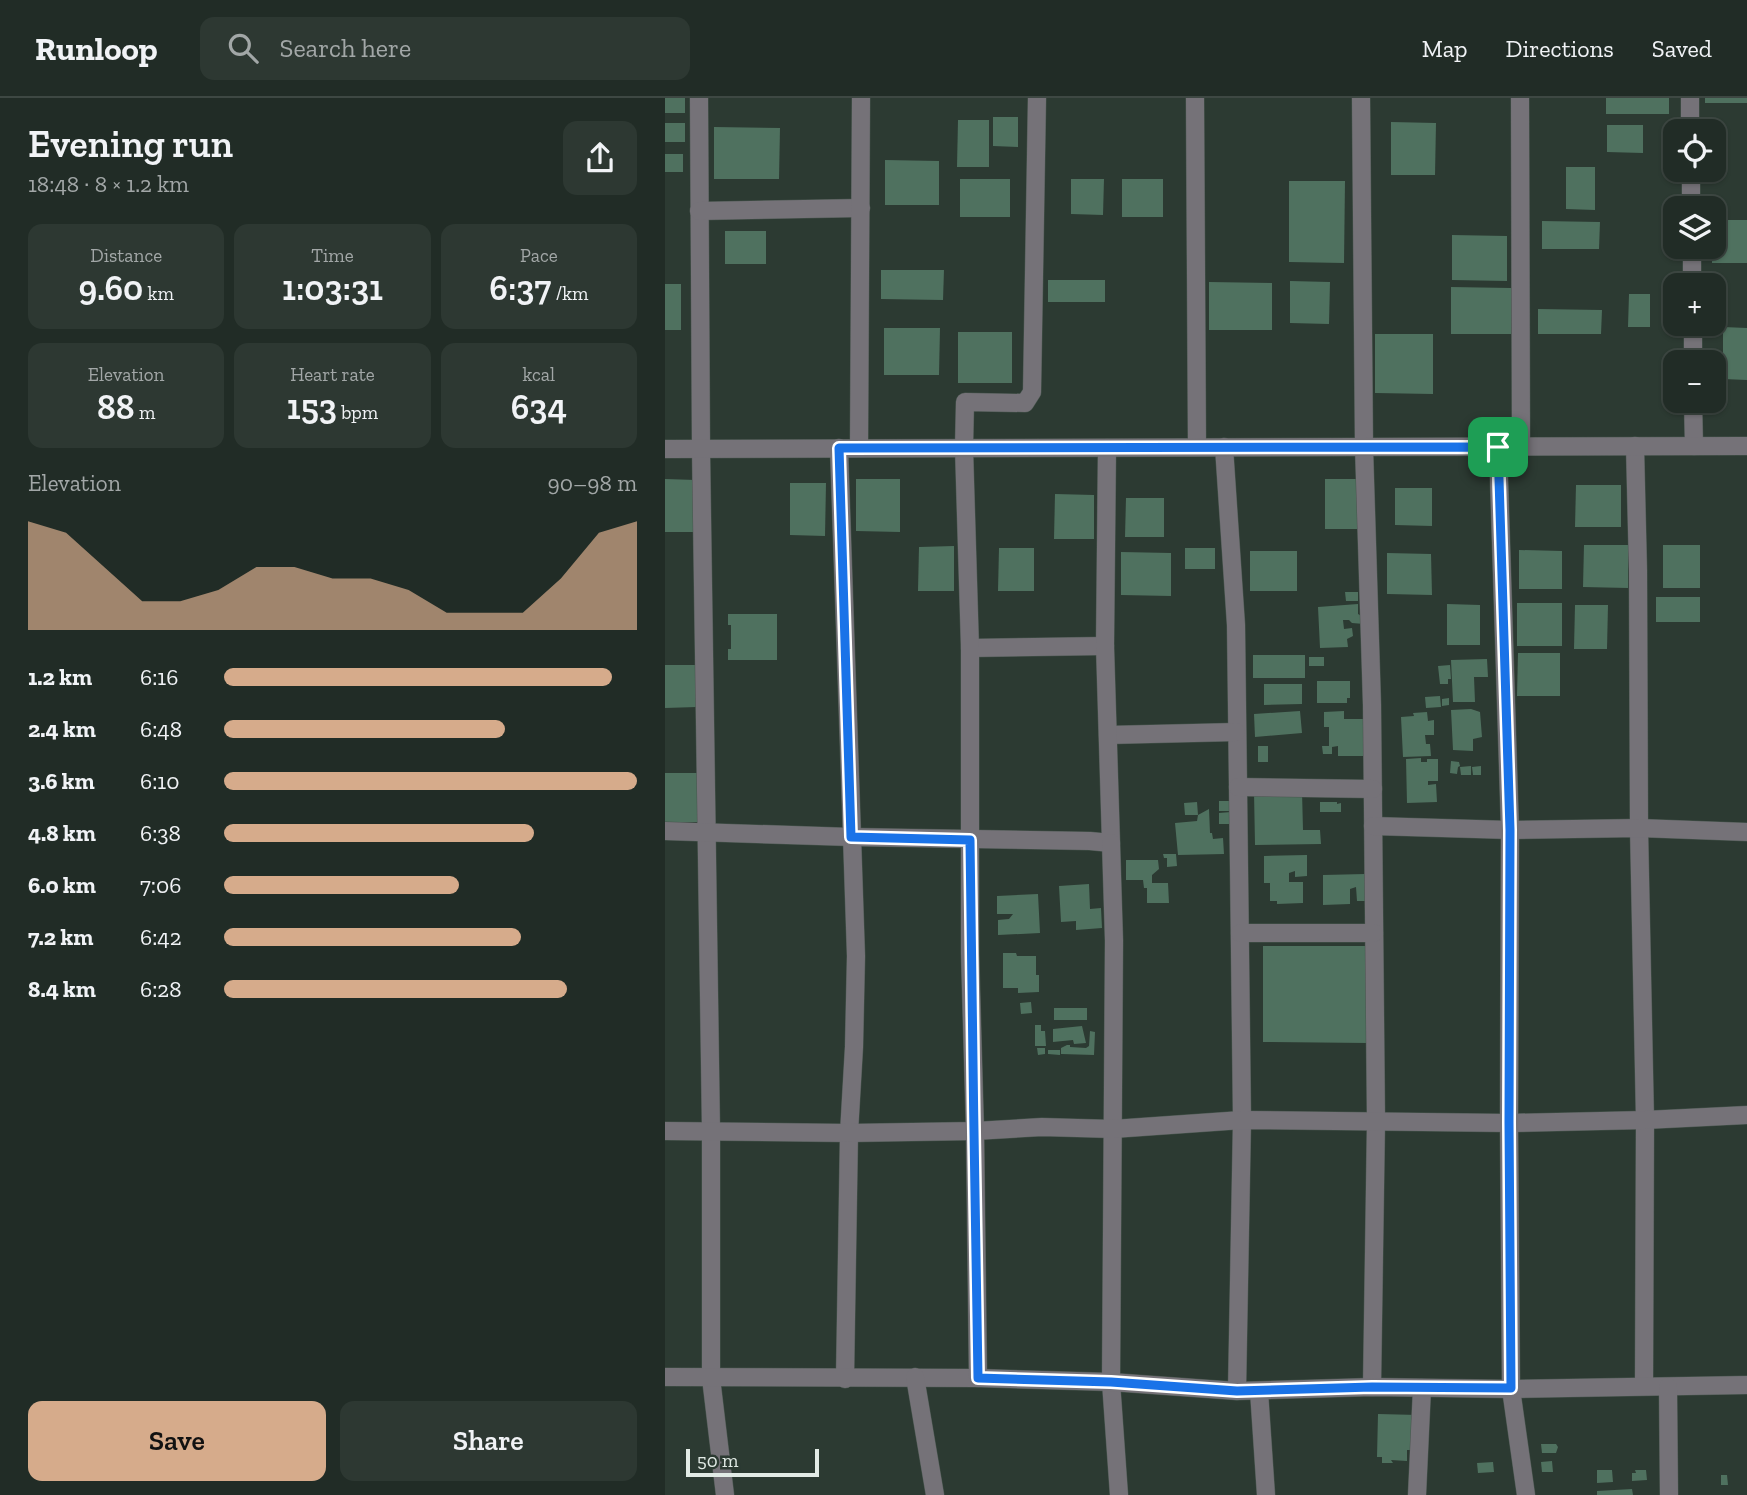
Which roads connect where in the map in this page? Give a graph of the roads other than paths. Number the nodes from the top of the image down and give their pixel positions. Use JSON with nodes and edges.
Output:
{"nodes":[{"id":1,"x":699,"y":98,"type":"edge"},
{"id":2,"x":861,"y":98,"type":"edge"},
{"id":3,"x":1037,"y":98,"type":"edge"},
{"id":4,"x":1195,"y":98,"type":"edge"},
{"id":5,"x":1361,"y":98,"type":"edge"},
{"id":6,"x":1520,"y":98,"type":"edge"},
{"id":7,"x":1690,"y":98,"type":"edge"},
{"id":8,"x":1691,"y":119,"type":"edge"},
{"id":9,"x":860,"y":208,"type":"junction"},
{"id":10,"x":699,"y":211,"type":"junction"},
{"id":11,"x":1693,"y":413,"type":"edge"},
{"id":12,"x":1521,"y":446,"type":"junction"},
{"id":13,"x":1635,"y":446,"type":"junction"},
{"id":14,"x":1694,"y":446,"type":"junction"},
{"id":15,"x":1747,"y":446,"type":"edge"},
{"id":16,"x":1197,"y":447,"type":"junction"},
{"id":17,"x":1224,"y":447,"type":"junction"},
{"id":18,"x":1364,"y":447,"type":"junction"},
{"id":19,"x":1498,"y":447,"type":"junction"},
{"id":20,"x":839,"y":448,"type":"junction"},
{"id":21,"x":859,"y":448,"type":"junction"},
{"id":22,"x":964,"y":448,"type":"junction"},
{"id":23,"x":1107,"y":448,"type":"junction"},
{"id":24,"x":665,"y":449,"type":"edge"},
{"id":25,"x":701,"y":449,"type":"junction"},
{"id":26,"x":1105,"y":646,"type":"junction"},
{"id":27,"x":970,"y":648,"type":"junction"},
{"id":28,"x":1236,"y":732,"type":"junction"},
{"id":29,"x":1108,"y":735,"type":"junction"},
{"id":30,"x":1238,"y":787,"type":"junction"},
{"id":31,"x":1373,"y":789,"type":"junction"},
{"id":32,"x":1373,"y":827,"type":"junction"},
{"id":33,"x":1639,"y":828,"type":"junction"},
{"id":34,"x":1510,"y":830,"type":"junction"},
{"id":35,"x":665,"y":831,"type":"edge"},
{"id":36,"x":707,"y":832,"type":"junction"},
{"id":37,"x":1747,"y":832,"type":"edge"},
{"id":38,"x":851,"y":837,"type":"junction"},
{"id":39,"x":970,"y":840,"type":"junction"},
{"id":40,"x":1111,"y":843,"type":"junction"},
{"id":41,"x":1240,"y":933,"type":"junction"},
{"id":42,"x":1374,"y":933,"type":"junction"},
{"id":43,"x":1747,"y":1115,"type":"edge"},
{"id":44,"x":1242,"y":1120,"type":"junction"},
{"id":45,"x":1646,"y":1120,"type":"junction"},
{"id":46,"x":1376,"y":1121,"type":"junction"},
{"id":47,"x":1509,"y":1122,"type":"junction"},
{"id":48,"x":1113,"y":1129,"type":"junction"},
{"id":49,"x":665,"y":1131,"type":"edge"},
{"id":50,"x":711,"y":1131,"type":"junction"},
{"id":51,"x":975,"y":1131,"type":"junction"},
{"id":52,"x":849,"y":1133,"type":"junction"},
{"id":53,"x":665,"y":1377,"type":"edge"},
{"id":54,"x":915,"y":1377,"type":"junction"},
{"id":55,"x":711,"y":1378,"type":"junction"},
{"id":56,"x":978,"y":1378,"type":"junction"},
{"id":57,"x":845,"y":1379,"type":"junction"},
{"id":58,"x":1111,"y":1382,"type":"junction"},
{"id":59,"x":1747,"y":1385,"type":"edge"},
{"id":60,"x":1644,"y":1386,"type":"junction"},
{"id":61,"x":1372,"y":1387,"type":"junction"},
{"id":62,"x":1668,"y":1387,"type":"junction"},
{"id":63,"x":1422,"y":1388,"type":"junction"},
{"id":64,"x":1511,"y":1388,"type":"junction"},
{"id":65,"x":1237,"y":1391,"type":"junction"},
{"id":66,"x":1259,"y":1391,"type":"junction"},
{"id":67,"x":725,"y":1495,"type":"edge"},
{"id":68,"x":935,"y":1495,"type":"edge"},
{"id":69,"x":1119,"y":1495,"type":"edge"},
{"id":70,"x":1266,"y":1495,"type":"edge"},
{"id":71,"x":1417,"y":1495,"type":"edge"},
{"id":72,"x":1526,"y":1495,"type":"edge"},
{"id":73,"x":1669,"y":1495,"type":"edge"}],
"edges":[{"from":1,"to":10,"type":"street"},
{"from":2,"to":9,"type":"street"},
{"from":3,"to":22,"type":"street"},
{"from":4,"to":16,"type":"street"},
{"from":5,"to":18,"type":"street"},
{"from":6,"to":12,"type":"street"},
{"from":7,"to":8,"type":"street"},
{"from":9,"to":10,"type":"street"},
{"from":9,"to":21,"type":"street"},
{"from":10,"to":25,"type":"street"},
{"from":11,"to":14,"type":"street"},
{"from":12,"to":13,"type":"street"},
{"from":12,"to":19,"type":"street"},
{"from":13,"to":14,"type":"street"},
{"from":13,"to":33,"type":"street"},
{"from":14,"to":15,"type":"street"},
{"from":16,"to":17,"type":"street"},
{"from":16,"to":23,"type":"street"},
{"from":17,"to":18,"type":"street"},
{"from":17,"to":28,"type":"street"},
{"from":18,"to":19,"type":"street"},
{"from":18,"to":31,"type":"street"},
{"from":19,"to":34,"type":"street"},
{"from":20,"to":21,"type":"street"},
{"from":20,"to":25,"type":"street"},
{"from":20,"to":38,"type":"street"},
{"from":21,"to":22,"type":"street"},
{"from":22,"to":23,"type":"street"},
{"from":22,"to":27,"type":"street"},
{"from":23,"to":26,"type":"street"},
{"from":24,"to":25,"type":"street"},
{"from":25,"to":36,"type":"street"},
{"from":26,"to":27,"type":"street"},
{"from":26,"to":29,"type":"street"},
{"from":27,"to":39,"type":"street"},
{"from":28,"to":29,"type":"street"},
{"from":28,"to":30,"type":"street"},
{"from":29,"to":40,"type":"street"},
{"from":30,"to":31,"type":"street"},
{"from":30,"to":41,"type":"street"},
{"from":31,"to":32,"type":"street"},
{"from":32,"to":34,"type":"street"},
{"from":32,"to":42,"type":"street"},
{"from":33,"to":34,"type":"street"},
{"from":33,"to":37,"type":"street"},
{"from":33,"to":45,"type":"street"},
{"from":34,"to":47,"type":"street"},
{"from":35,"to":36,"type":"street"},
{"from":36,"to":38,"type":"street"},
{"from":36,"to":50,"type":"street"},
{"from":38,"to":39,"type":"street"},
{"from":38,"to":52,"type":"street"},
{"from":39,"to":40,"type":"street"},
{"from":39,"to":51,"type":"street"},
{"from":40,"to":48,"type":"street"},
{"from":41,"to":42,"type":"street"},
{"from":41,"to":44,"type":"street"},
{"from":42,"to":46,"type":"street"},
{"from":43,"to":45,"type":"street"},
{"from":44,"to":46,"type":"street"},
{"from":44,"to":48,"type":"street"},
{"from":44,"to":65,"type":"street"},
{"from":45,"to":47,"type":"street"},
{"from":45,"to":60,"type":"street"},
{"from":46,"to":47,"type":"street"},
{"from":46,"to":61,"type":"street"},
{"from":47,"to":64,"type":"street"},
{"from":48,"to":51,"type":"street"},
{"from":48,"to":58,"type":"street"},
{"from":49,"to":50,"type":"street"},
{"from":50,"to":52,"type":"street"},
{"from":50,"to":55,"type":"street"},
{"from":51,"to":52,"type":"street"},
{"from":51,"to":56,"type":"street"},
{"from":52,"to":57,"type":"street"},
{"from":53,"to":55,"type":"street"},
{"from":54,"to":56,"type":"street"},
{"from":54,"to":57,"type":"street"},
{"from":54,"to":68,"type":"street"},
{"from":55,"to":57,"type":"street"},
{"from":55,"to":67,"type":"street"},
{"from":56,"to":58,"type":"street"},
{"from":58,"to":65,"type":"street"},
{"from":58,"to":69,"type":"street"},
{"from":59,"to":62,"type":"street"},
{"from":60,"to":62,"type":"street"},
{"from":60,"to":64,"type":"street"},
{"from":61,"to":63,"type":"street"},
{"from":61,"to":66,"type":"street"},
{"from":62,"to":73,"type":"street"},
{"from":63,"to":64,"type":"street"},
{"from":63,"to":71,"type":"street"},
{"from":64,"to":72,"type":"street"},
{"from":65,"to":66,"type":"street"},
{"from":66,"to":70,"type":"street"}]}
